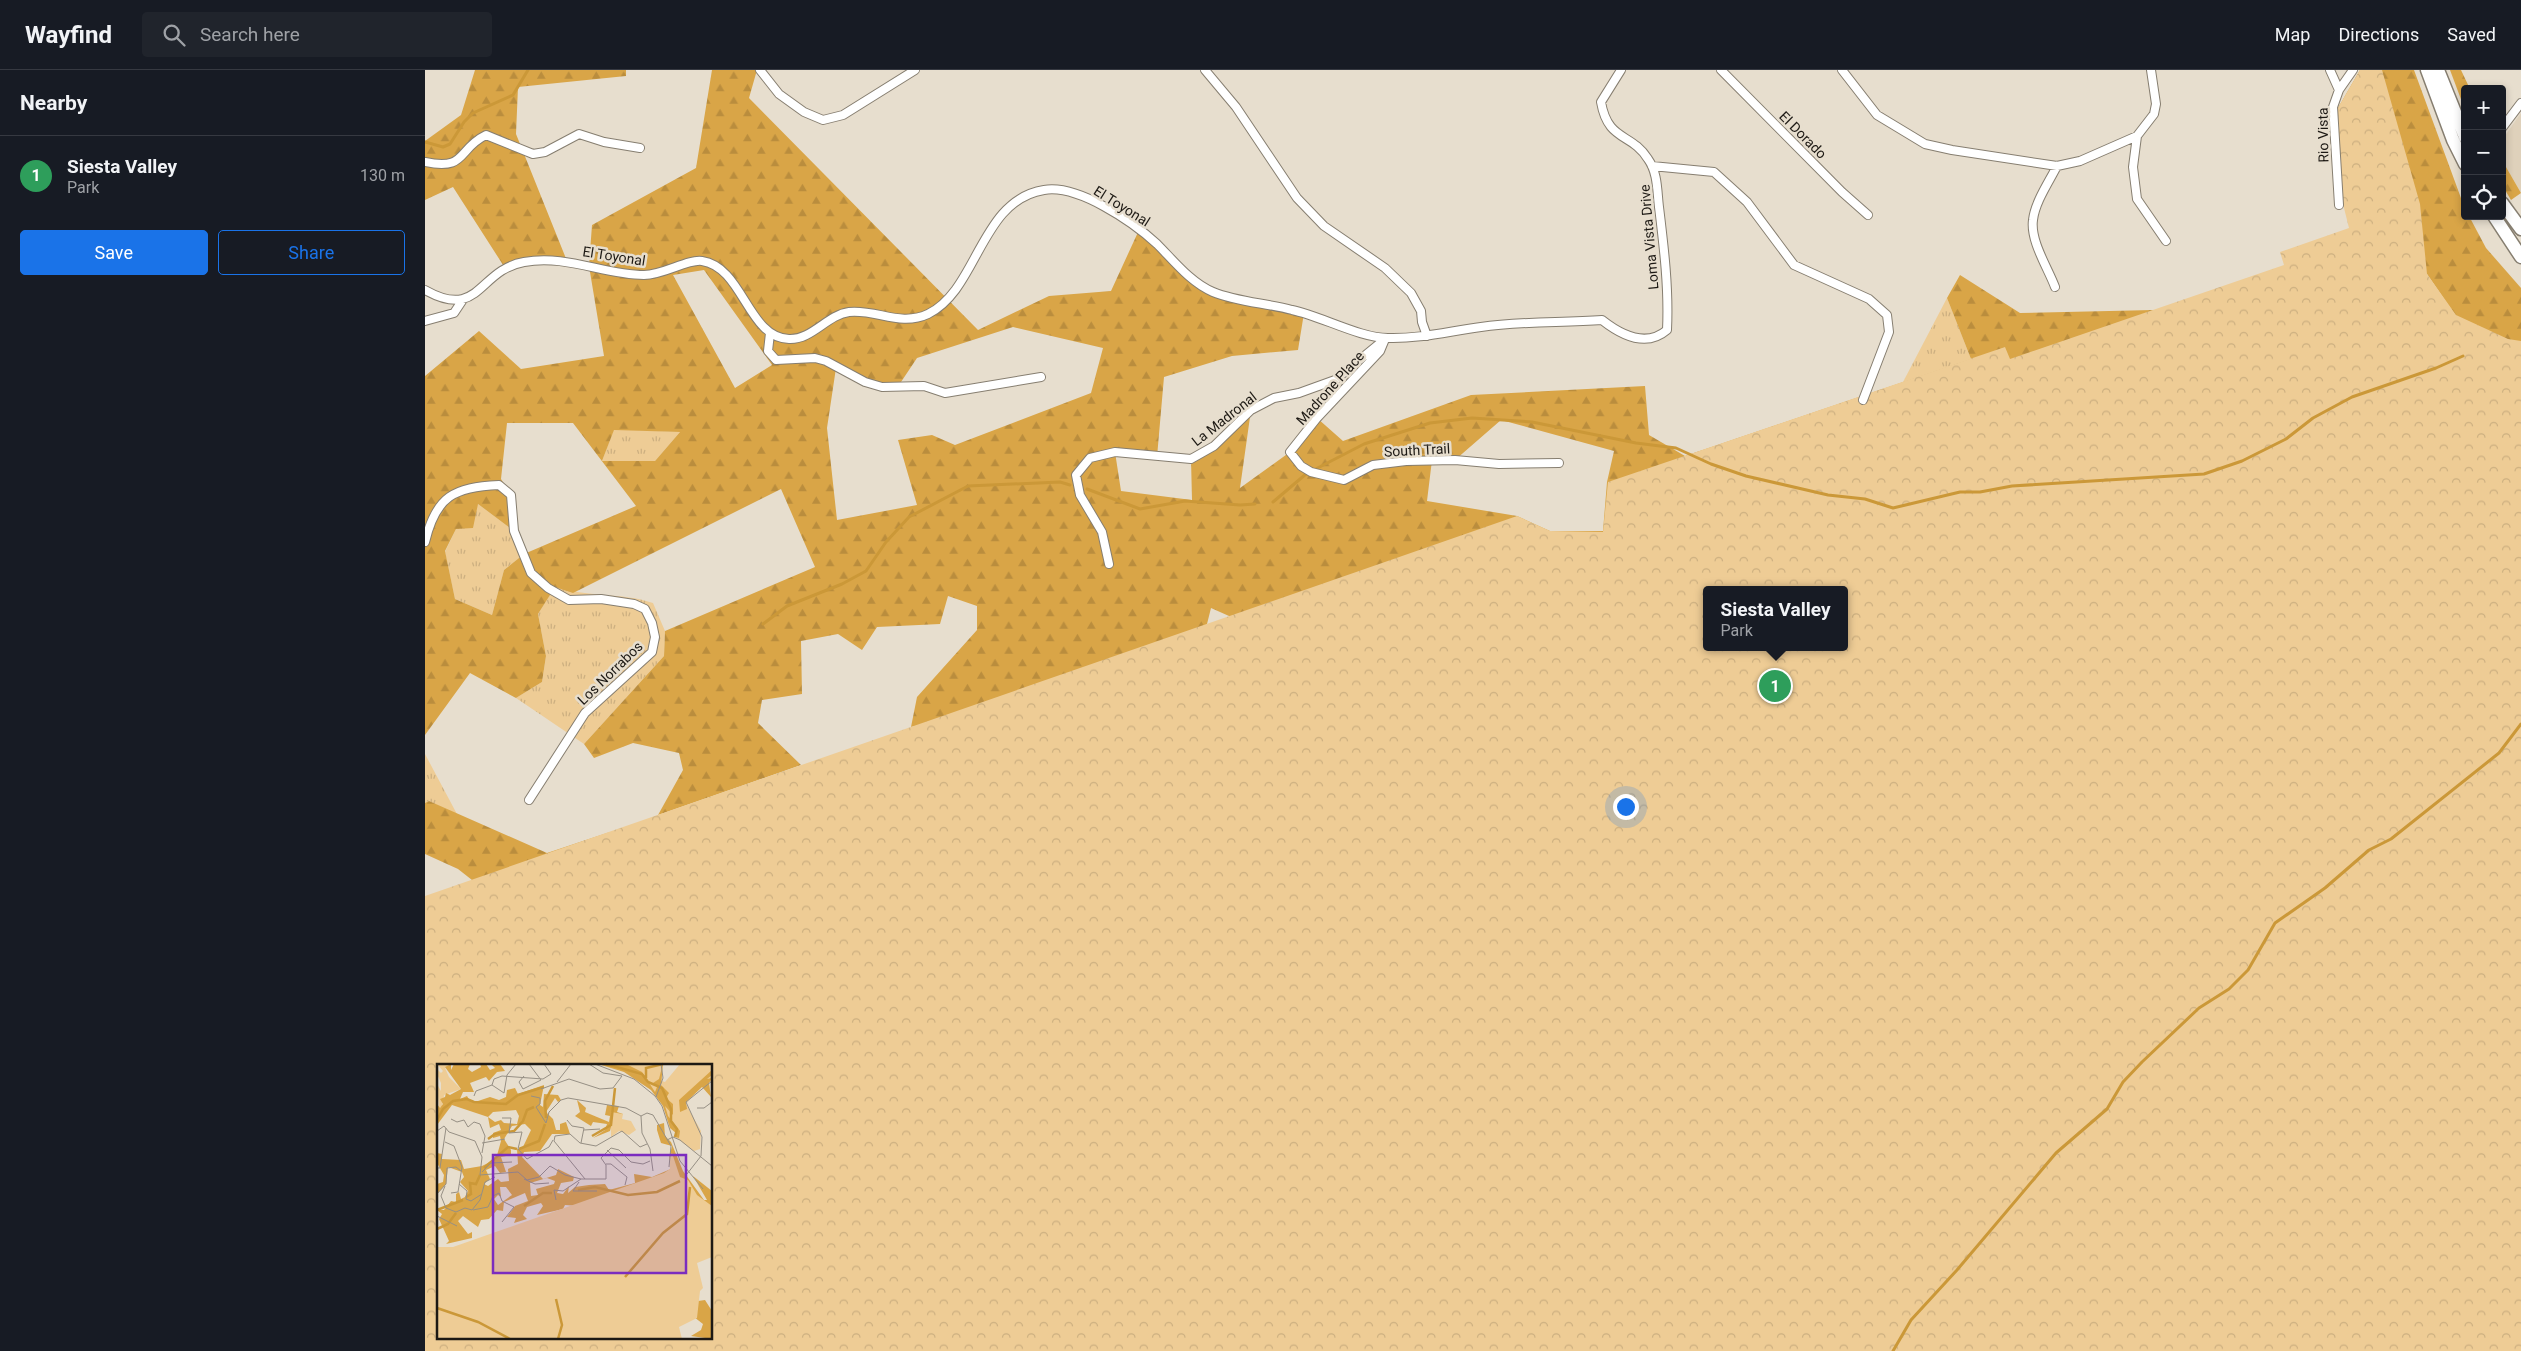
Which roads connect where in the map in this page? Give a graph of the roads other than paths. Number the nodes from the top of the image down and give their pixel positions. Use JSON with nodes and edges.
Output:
{"nodes":[{"id":1,"x":760,"y":70,"type":"edge"},
{"id":2,"x":915,"y":70,"type":"edge"},
{"id":3,"x":1205,"y":70,"type":"edge"},
{"id":4,"x":1621,"y":70,"type":"edge"},
{"id":5,"x":1721,"y":70,"type":"edge"},
{"id":6,"x":1842,"y":70,"type":"edge"},
{"id":7,"x":2151,"y":70,"type":"edge"},
{"id":8,"x":2330,"y":70,"type":"edge"},
{"id":9,"x":2353,"y":70,"type":"edge"},
{"id":10,"x":2427,"y":70,"type":"edge"},
{"id":11,"x":2438,"y":70,"type":"edge"},
{"id":12,"x":2339,"y":90,"type":"junction"},
{"id":13,"x":2521,"y":103,"type":"edge"},
{"id":14,"x":2506,"y":123,"type":"edge"},
{"id":15,"x":2462,"y":130,"type":"edge"},
{"id":16,"x":2137,"y":136,"type":"junction"},
{"id":17,"x":640,"y":148,"type":"dead end"},
{"id":18,"x":2461,"y":156,"type":"edge"},
{"id":19,"x":425,"y":162,"type":"edge"},
{"id":20,"x":1652,"y":166,"type":"junction"},
{"id":21,"x":2057,"y":166,"type":"junction"},
{"id":22,"x":2339,"y":205,"type":"dead end"},
{"id":23,"x":2506,"y":208,"type":"edge"},
{"id":24,"x":1868,"y":215,"type":"dead end"},
{"id":25,"x":2497,"y":220,"type":"edge"},
{"id":26,"x":2521,"y":229,"type":"edge"},
{"id":27,"x":2165,"y":242,"type":"dead end"},
{"id":28,"x":2521,"y":258,"type":"edge"},
{"id":29,"x":2055,"y":287,"type":"dead end"},
{"id":30,"x":425,"y":290,"type":"edge"},
{"id":31,"x":462,"y":300,"type":"junction"},
{"id":32,"x":425,"y":321,"type":"edge"},
{"id":33,"x":770,"y":333,"type":"junction"},
{"id":34,"x":1427,"y":336,"type":"junction"},
{"id":35,"x":1385,"y":339,"type":"junction"},
{"id":36,"x":1041,"y":377,"type":"dead end"},
{"id":37,"x":1863,"y":400,"type":"dead end"},
{"id":38,"x":1290,"y":452,"type":"joint"},
{"id":39,"x":1559,"y":463,"type":"dead end"},
{"id":40,"x":425,"y":542,"type":"edge"},
{"id":41,"x":1109,"y":564,"type":"dead end"},
{"id":42,"x":529,"y":800,"type":"dead end"}],
"edges":[{"from":1,"to":2,"type":"street"},
{"from":3,"to":34,"type":"street"},
{"from":4,"to":20,"type":"street","name":"Loma Vista Drive"},
{"from":5,"to":24,"type":"street","name":"El Dorado"},
{"from":6,"to":21,"type":"street"},
{"from":7,"to":16,"type":"street"},
{"from":8,"to":12,"type":"street"},
{"from":9,"to":12,"type":"street","name":"Rio Vista"},
{"from":10,"to":18,"type":"main road"},
{"from":11,"to":15,"type":"main road"},
{"from":12,"to":22,"type":"street","name":"Rio Vista"},
{"from":13,"to":14,"type":"street"},
{"from":16,"to":21,"type":"street"},
{"from":16,"to":27,"type":"street"},
{"from":17,"to":19,"type":"street"},
{"from":20,"to":34,"type":"street","name":"Loma Vista Drive"},
{"from":20,"to":37,"type":"street"},
{"from":21,"to":29,"type":"street"},
{"from":23,"to":26,"type":"main road"},
{"from":25,"to":28,"type":"main road"},
{"from":30,"to":31,"type":"street"},
{"from":31,"to":32,"type":"street","name":"El Toyonal"},
{"from":31,"to":33,"type":"street","name":"El Toyonal"},
{"from":33,"to":35,"type":"street","name":"El Toyonal"},
{"from":33,"to":36,"type":"street"},
{"from":34,"to":35,"type":"street","name":"El Toyonal"},
{"from":35,"to":38,"type":"street","name":"Madrone Place"},
{"from":35,"to":41,"type":"street","name":"La Madronal"},
{"from":38,"to":39,"type":"street","name":"South Trail"},
{"from":40,"to":42,"type":"street","name":"Los Norrabos"}]}
